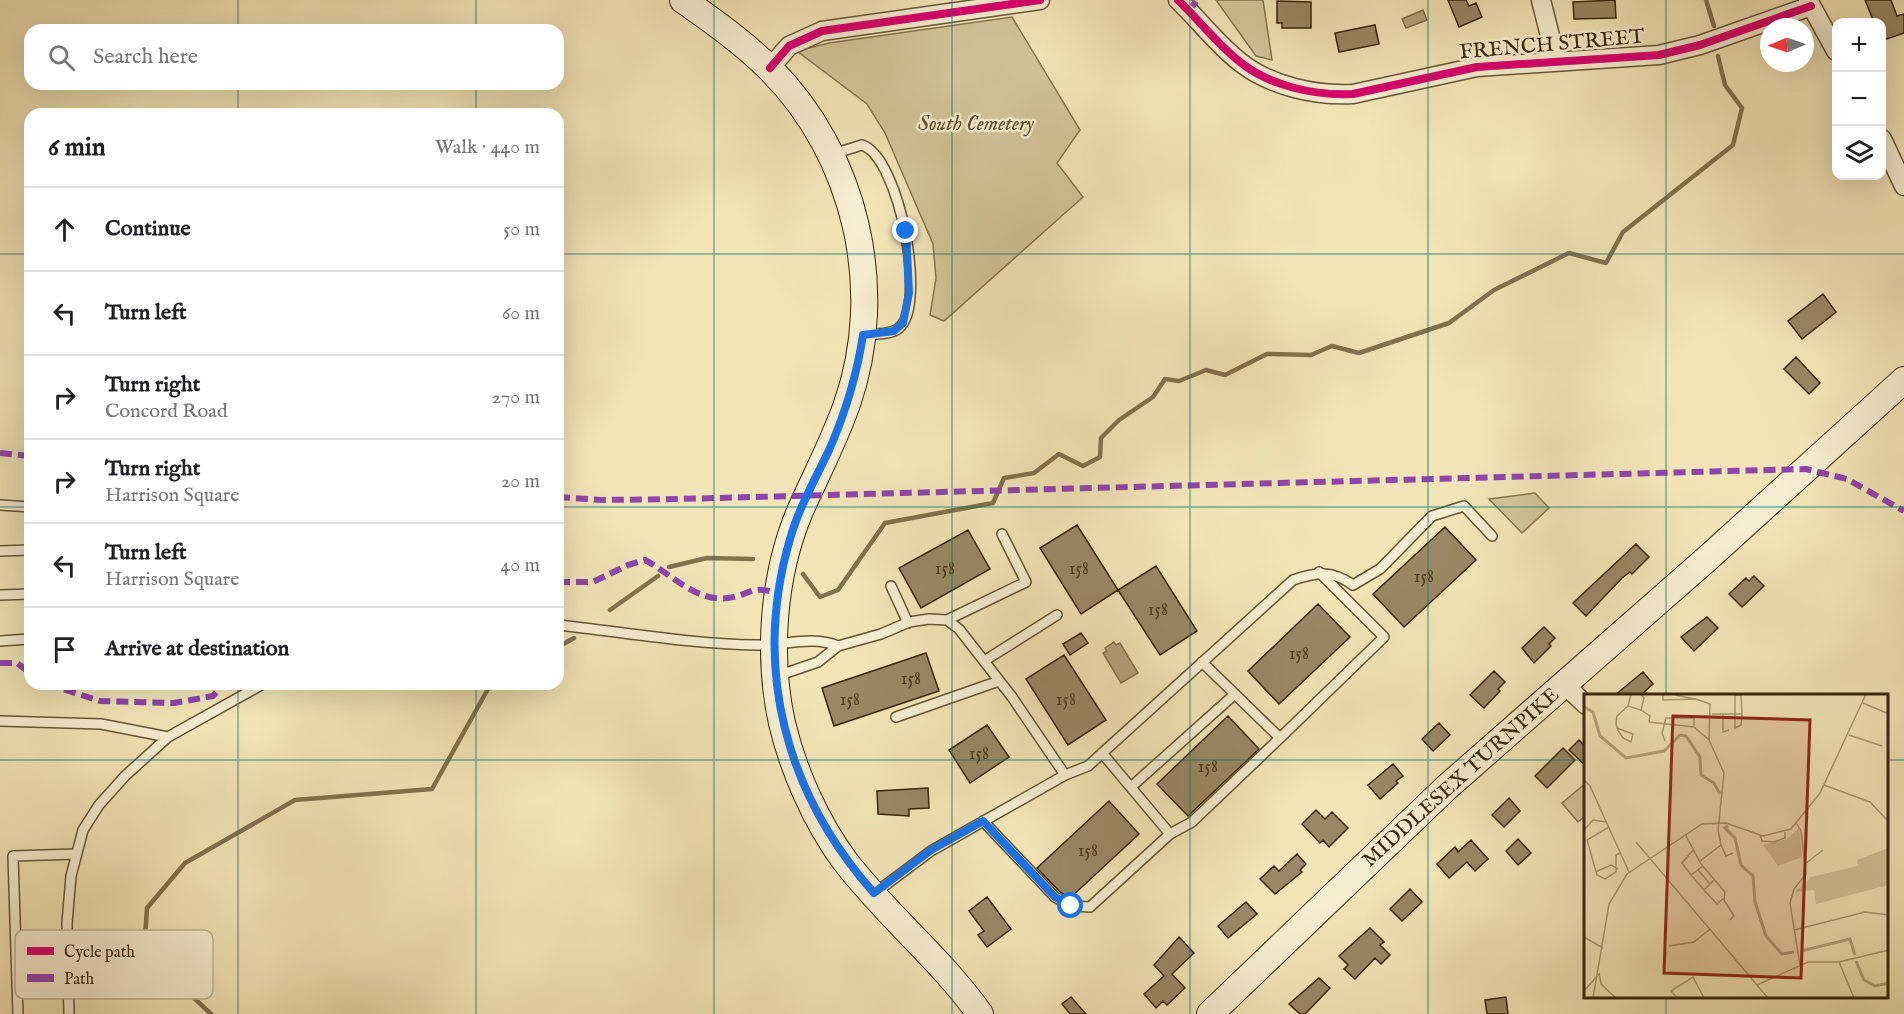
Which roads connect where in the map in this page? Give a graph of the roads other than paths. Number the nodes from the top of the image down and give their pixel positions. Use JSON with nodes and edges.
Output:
{"nodes":[{"id":1,"x":683,"y":0,"type":"edge"},
{"id":2,"x":1040,"y":0,"type":"edge"},
{"id":3,"x":1178,"y":0,"type":"edge"},
{"id":4,"x":1541,"y":0,"type":"edge"},
{"id":5,"x":1810,"y":3,"type":"edge"},
{"id":6,"x":1832,"y":44,"type":"edge"},
{"id":7,"x":1556,"y":60,"type":"junction"},
{"id":8,"x":770,"y":68,"type":"junction"},
{"id":9,"x":1886,"y":149,"type":"edge"},
{"id":10,"x":831,"y":154,"type":"junction"},
{"id":11,"x":1904,"y":186,"type":"edge"},
{"id":12,"x":863,"y":335,"type":"junction"},
{"id":13,"x":1904,"y":380,"type":"edge"},
{"id":14,"x":0,"y":505,"type":"edge"},
{"id":15,"x":24,"y":507,"type":"edge"},
{"id":16,"x":1002,"y":534,"type":"dead end"},
{"id":17,"x":1492,"y":537,"type":"dead end"},
{"id":18,"x":24,"y":550,"type":"edge"},
{"id":19,"x":0,"y":551,"type":"edge"},
{"id":20,"x":1319,"y":572,"type":"junction"},
{"id":21,"x":891,"y":586,"type":"dead end"},
{"id":22,"x":24,"y":594,"type":"edge"},
{"id":23,"x":0,"y":595,"type":"edge"},
{"id":24,"x":1057,"y":615,"type":"dead end"},
{"id":25,"x":947,"y":620,"type":"junction"},
{"id":26,"x":908,"y":623,"type":"junction"},
{"id":27,"x":564,"y":627,"type":"edge"},
{"id":28,"x":24,"y":639,"type":"edge"},
{"id":29,"x":0,"y":641,"type":"edge"},
{"id":30,"x":774,"y":645,"type":"junction"},
{"id":31,"x":838,"y":646,"type":"junction"},
{"id":32,"x":984,"y":661,"type":"junction"},
{"id":33,"x":1202,"y":662,"type":"junction"},
{"id":34,"x":776,"y":676,"type":"junction"},
{"id":35,"x":999,"y":681,"type":"junction"},
{"id":36,"x":1564,"y":684,"type":"junction"},
{"id":37,"x":252,"y":690,"type":"edge"},
{"id":38,"x":1235,"y":694,"type":"junction"},
{"id":39,"x":1584,"y":703,"type":"edge"},
{"id":40,"x":896,"y":717,"type":"dead end"},
{"id":41,"x":0,"y":721,"type":"edge"},
{"id":42,"x":168,"y":737,"type":"junction"},
{"id":43,"x":1280,"y":738,"type":"junction"},
{"id":44,"x":1102,"y":753,"type":"junction"},
{"id":45,"x":1065,"y":776,"type":"junction"},
{"id":46,"x":1131,"y":787,"type":"junction"},
{"id":47,"x":983,"y":821,"type":"junction"},
{"id":48,"x":1170,"y":834,"type":"junction"},
{"id":49,"x":76,"y":854,"type":"junction"},
{"id":50,"x":874,"y":893,"type":"junction"},
{"id":51,"x":15,"y":930,"type":"edge"},
{"id":52,"x":67,"y":930,"type":"edge"},
{"id":53,"x":18,"y":999,"type":"edge"},
{"id":54,"x":69,"y":999,"type":"edge"},
{"id":55,"x":18,"y":1014,"type":"edge"},
{"id":56,"x":69,"y":1014,"type":"edge"},
{"id":57,"x":980,"y":1014,"type":"edge"},
{"id":58,"x":1210,"y":1014,"type":"edge"}],
"edges":[{"from":1,"to":8,"type":"main road"},
{"from":2,"to":8,"type":"street"},
{"from":3,"to":7,"type":"street","name":"FRENCH STREET"},
{"from":4,"to":7,"type":"street"},
{"from":5,"to":6,"type":"street","name":"FRENCH STREET"},
{"from":5,"to":7,"type":"street","name":"FRENCH STREET"},
{"from":8,"to":10,"type":"main road"},
{"from":9,"to":11,"type":"street"},
{"from":10,"to":12,"type":"main road"},
{"from":10,"to":12,"type":"lane"},
{"from":12,"to":30,"type":"main road"},
{"from":13,"to":36,"type":"main road","name":"MIDDLESEX TURNPIKE"},
{"from":14,"to":15,"type":"lane"},
{"from":16,"to":25,"type":"lane"},
{"from":17,"to":20,"type":"lane"},
{"from":18,"to":19,"type":"lane"},
{"from":20,"to":33,"type":"lane"},
{"from":20,"to":43,"type":"lane"},
{"from":21,"to":26,"type":"lane"},
{"from":22,"to":23,"type":"lane"},
{"from":24,"to":32,"type":"lane"},
{"from":25,"to":26,"type":"lane"},
{"from":25,"to":32,"type":"lane"},
{"from":26,"to":31,"type":"lane"},
{"from":27,"to":30,"type":"lane"},
{"from":28,"to":29,"type":"lane"},
{"from":30,"to":31,"type":"lane"},
{"from":30,"to":34,"type":"main road"},
{"from":31,"to":34,"type":"lane"},
{"from":32,"to":35,"type":"lane"},
{"from":33,"to":38,"type":"lane"},
{"from":33,"to":44,"type":"lane"},
{"from":34,"to":50,"type":"main road"},
{"from":35,"to":40,"type":"lane"},
{"from":35,"to":45,"type":"lane"},
{"from":36,"to":39,"type":"street"},
{"from":36,"to":58,"type":"main road","name":"MIDDLESEX TURNPIKE"},
{"from":37,"to":42,"type":"lane"},
{"from":38,"to":43,"type":"lane"},
{"from":38,"to":46,"type":"lane"},
{"from":41,"to":42,"type":"lane"},
{"from":42,"to":49,"type":"lane"},
{"from":43,"to":48,"type":"lane"},
{"from":44,"to":45,"type":"lane"},
{"from":44,"to":46,"type":"lane"},
{"from":45,"to":47,"type":"lane"},
{"from":46,"to":48,"type":"lane"},
{"from":47,"to":48,"type":"lane"},
{"from":47,"to":50,"type":"lane"},
{"from":49,"to":51,"type":"lane"},
{"from":49,"to":52,"type":"lane"},
{"from":50,"to":57,"type":"main road"},
{"from":53,"to":55,"type":"lane"},
{"from":54,"to":56,"type":"lane"}]}
